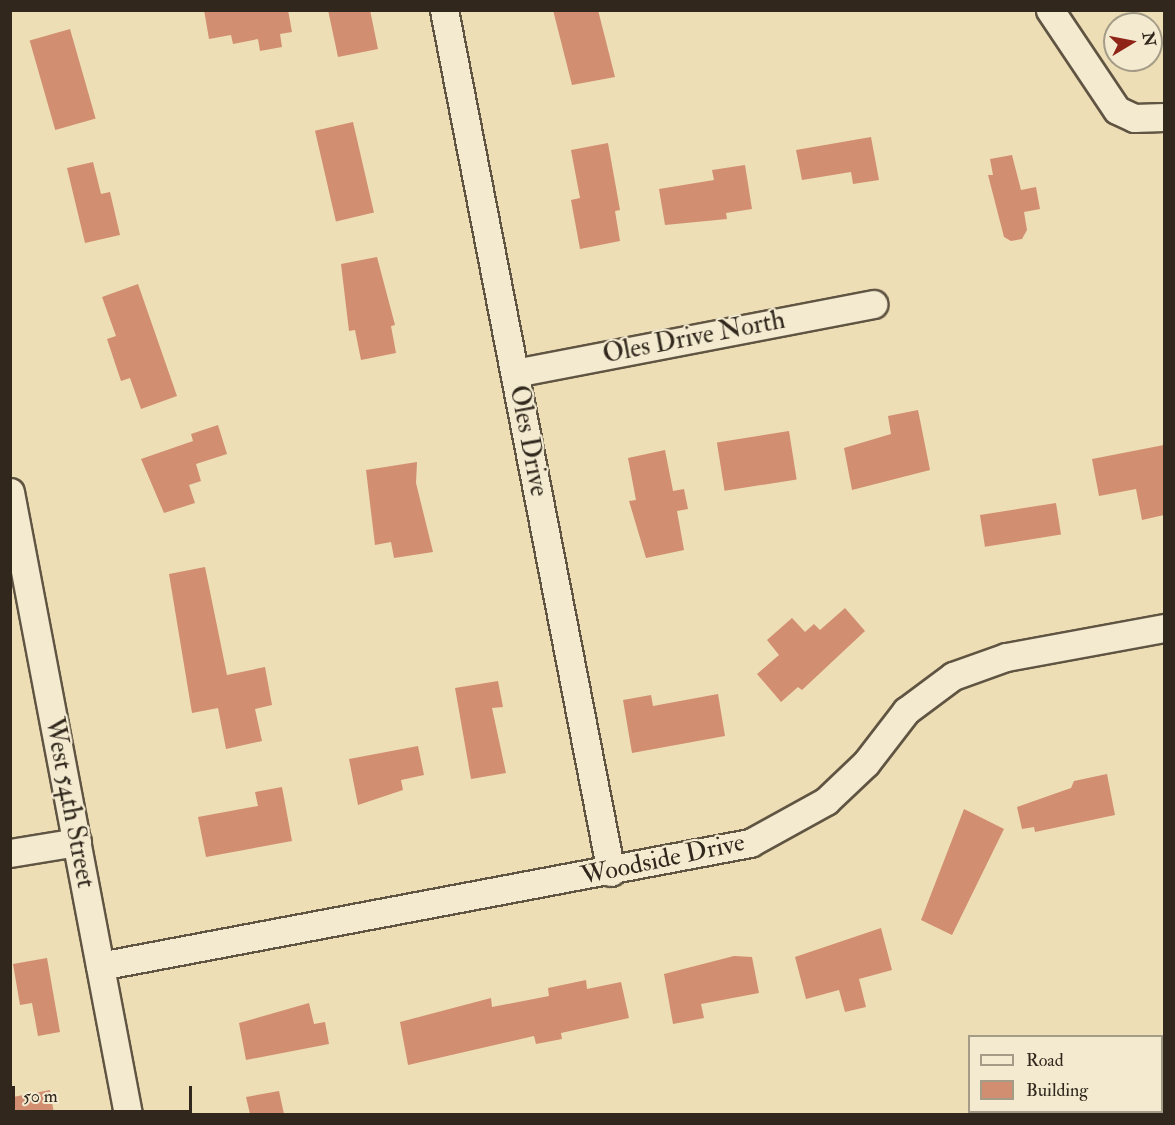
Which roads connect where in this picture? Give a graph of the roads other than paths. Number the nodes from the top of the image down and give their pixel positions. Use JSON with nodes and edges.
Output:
{"nodes":[{"id":1,"x":444,"y":10,"type":"edge"},
{"id":2,"x":1050,"y":10,"type":"edge"},
{"id":3,"x":1164,"y":117,"type":"edge"},
{"id":4,"x":873,"y":304,"type":"dead end"},
{"id":5,"x":515,"y":373,"type":"junction"},
{"id":6,"x":10,"y":492,"type":"edge"},
{"id":7,"x":1164,"y":628,"type":"edge"},
{"id":8,"x":77,"y":842,"type":"junction"},
{"id":9,"x":10,"y":853,"type":"edge"},
{"id":10,"x":611,"y":872,"type":"junction"},
{"id":11,"x":100,"y":966,"type":"junction"},
{"id":12,"x":128,"y":1114,"type":"edge"}],
"edges":[{"from":1,"to":5,"type":"street","name":"Oles Drive"},
{"from":2,"to":3,"type":"street"},
{"from":4,"to":5,"type":"street","name":"Oles Drive North"},
{"from":5,"to":10,"type":"street","name":"Oles Drive"},
{"from":6,"to":8,"type":"street","name":"West 54th Street"},
{"from":7,"to":10,"type":"street","name":"Woodside Drive"},
{"from":8,"to":9,"type":"street"},
{"from":8,"to":11,"type":"street","name":"West 54th Street"},
{"from":10,"to":11,"type":"street","name":"Woodside Drive"},
{"from":11,"to":12,"type":"street","name":"West 54th Street"}]}
